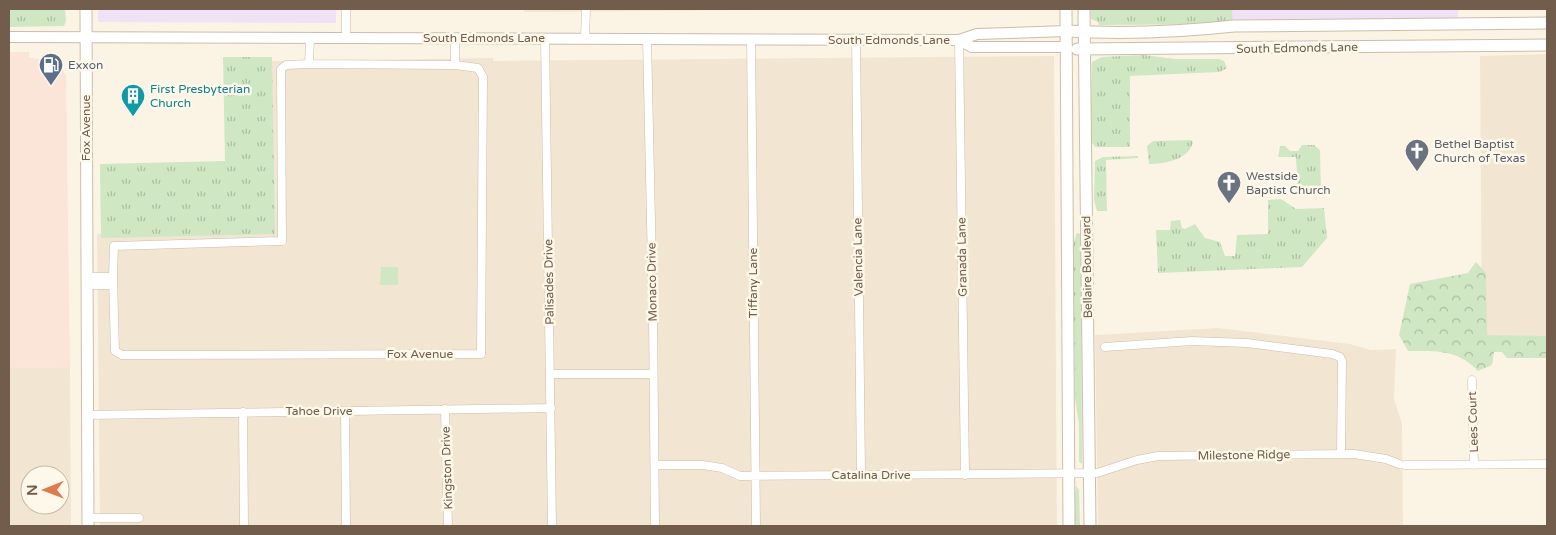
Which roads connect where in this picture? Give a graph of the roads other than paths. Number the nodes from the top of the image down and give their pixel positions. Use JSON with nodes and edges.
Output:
{"nodes":[{"id":1,"x":86,"y":9,"type":"edge"},
{"id":2,"x":346,"y":9,"type":"edge"},
{"id":3,"x":586,"y":9,"type":"edge"},
{"id":4,"x":1066,"y":9,"type":"edge"},
{"id":5,"x":1084,"y":9,"type":"edge"},
{"id":6,"x":1547,"y":23,"type":"edge"},
{"id":7,"x":1359,"y":25,"type":"junction"},
{"id":8,"x":1234,"y":26,"type":"junction"},
{"id":9,"x":1067,"y":30,"type":"junction"},
{"id":10,"x":1084,"y":32,"type":"junction"},
{"id":11,"x":9,"y":37,"type":"edge"},
{"id":12,"x":86,"y":37,"type":"junction"},
{"id":13,"x":310,"y":38,"type":"junction"},
{"id":14,"x":346,"y":38,"type":"junction"},
{"id":15,"x":456,"y":38,"type":"junction"},
{"id":16,"x":546,"y":38,"type":"junction"},
{"id":17,"x":585,"y":38,"type":"junction"},
{"id":18,"x":647,"y":39,"type":"junction"},
{"id":19,"x":751,"y":39,"type":"junction"},
{"id":20,"x":856,"y":40,"type":"junction"},
{"id":21,"x":959,"y":40,"type":"junction"},
{"id":22,"x":1547,"y":45,"type":"edge"},
{"id":23,"x":1067,"y":47,"type":"junction"},
{"id":24,"x":1360,"y":47,"type":"junction"},
{"id":25,"x":1235,"y":48,"type":"junction"},
{"id":26,"x":1084,"y":50,"type":"junction"},
{"id":27,"x":309,"y":64,"type":"junction"},
{"id":28,"x":455,"y":65,"type":"junction"},
{"id":29,"x":1086,"y":221,"type":"junction"},
{"id":30,"x":1069,"y":222,"type":"junction"},
{"id":31,"x":87,"y":281,"type":"junction"},
{"id":32,"x":113,"y":281,"type":"junction"},
{"id":33,"x":1104,"y":348,"type":"dead end"},
{"id":34,"x":550,"y":374,"type":"junction"},
{"id":35,"x":653,"y":374,"type":"junction"},
{"id":36,"x":1472,"y":380,"type":"dead end"},
{"id":37,"x":550,"y":408,"type":"junction"},
{"id":38,"x":445,"y":409,"type":"junction"},
{"id":39,"x":345,"y":411,"type":"junction"},
{"id":40,"x":243,"y":412,"type":"junction"},
{"id":41,"x":87,"y":414,"type":"junction"},
{"id":42,"x":1341,"y":454,"type":"junction"},
{"id":43,"x":1547,"y":464,"type":"edge"},
{"id":44,"x":654,"y":465,"type":"junction"},
{"id":45,"x":1474,"y":465,"type":"junction"},
{"id":46,"x":965,"y":474,"type":"junction"},
{"id":47,"x":1070,"y":474,"type":"junction"},
{"id":48,"x":1090,"y":474,"type":"junction"},
{"id":49,"x":861,"y":475,"type":"junction"},
{"id":50,"x":755,"y":476,"type":"junction"},
{"id":51,"x":139,"y":518,"type":"dead end"},
{"id":52,"x":88,"y":522,"type":"edge"},
{"id":53,"x":244,"y":526,"type":"edge"},
{"id":54,"x":346,"y":526,"type":"edge"},
{"id":55,"x":448,"y":526,"type":"edge"},
{"id":56,"x":552,"y":526,"type":"edge"},
{"id":57,"x":655,"y":526,"type":"edge"},
{"id":58,"x":756,"y":526,"type":"edge"},
{"id":59,"x":1069,"y":526,"type":"edge"},
{"id":60,"x":1090,"y":526,"type":"edge"}],
"edges":[{"from":1,"to":12,"type":"main road","name":"Fox Avenue"},
{"from":2,"to":14,"type":"street"},
{"from":3,"to":17,"type":"street"},
{"from":4,"to":9,"type":"main road","name":"Bellaire Boulevard"},
{"from":5,"to":10,"type":"main road","name":"Bellaire Boulevard"},
{"from":6,"to":7,"type":"main road","name":"South Edmonds Lane"},
{"from":7,"to":8,"type":"main road","name":"South Edmonds Lane"},
{"from":7,"to":24,"type":"main road"},
{"from":8,"to":10,"type":"main road","name":"South Edmonds Lane"},
{"from":8,"to":25,"type":"main road"},
{"from":9,"to":10,"type":"main road","name":"South Edmonds Lane"},
{"from":9,"to":21,"type":"street","name":"South Edmonds Lane"},
{"from":9,"to":23,"type":"main road","name":"Bellaire Boulevard"},
{"from":10,"to":26,"type":"main road","name":"Bellaire Boulevard"},
{"from":11,"to":12,"type":"street","name":"South Edmonds Lane"},
{"from":12,"to":13,"type":"street","name":"South Edmonds Lane"},
{"from":12,"to":31,"type":"main road","name":"Fox Avenue"},
{"from":13,"to":14,"type":"street","name":"South Edmonds Lane"},
{"from":13,"to":27,"type":"street"},
{"from":14,"to":15,"type":"street","name":"South Edmonds Lane"},
{"from":15,"to":16,"type":"street","name":"South Edmonds Lane"},
{"from":15,"to":28,"type":"street"},
{"from":16,"to":17,"type":"street","name":"South Edmonds Lane"},
{"from":16,"to":34,"type":"street","name":"Palisades Drive"},
{"from":17,"to":18,"type":"street","name":"South Edmonds Lane"},
{"from":18,"to":19,"type":"street","name":"South Edmonds Lane"},
{"from":18,"to":35,"type":"street","name":"Monaco Drive"},
{"from":19,"to":20,"type":"street","name":"South Edmonds Lane"},
{"from":19,"to":50,"type":"street","name":"Tiffany Lane"},
{"from":20,"to":21,"type":"street","name":"South Edmonds Lane"},
{"from":20,"to":49,"type":"street","name":"Valencia Lane"},
{"from":21,"to":23,"type":"street","name":"South Edmonds Lane"},
{"from":21,"to":46,"type":"street","name":"Granada Lane"},
{"from":22,"to":24,"type":"main road","name":"South Edmonds Lane"},
{"from":23,"to":26,"type":"main road","name":"South Edmonds Lane"},
{"from":23,"to":30,"type":"main road","name":"Bellaire Boulevard"},
{"from":24,"to":25,"type":"main road","name":"South Edmonds Lane"},
{"from":25,"to":26,"type":"main road","name":"South Edmonds Lane"},
{"from":26,"to":29,"type":"main road","name":"Bellaire Boulevard"},
{"from":27,"to":28,"type":"street","name":"Fox Avenue"},
{"from":27,"to":32,"type":"street","name":"Fox Avenue"},
{"from":28,"to":32,"type":"street","name":"Fox Avenue"},
{"from":29,"to":30,"type":"main road"},
{"from":29,"to":48,"type":"main road","name":"Bellaire Boulevard"},
{"from":30,"to":47,"type":"main road","name":"Bellaire Boulevard"},
{"from":31,"to":32,"type":"street"},
{"from":31,"to":41,"type":"main road","name":"Fox Avenue"},
{"from":33,"to":42,"type":"street"},
{"from":34,"to":35,"type":"street"},
{"from":34,"to":37,"type":"street","name":"Palisades Drive"},
{"from":35,"to":44,"type":"street","name":"Monaco Drive"},
{"from":36,"to":45,"type":"street","name":"Lees Court"},
{"from":37,"to":38,"type":"street","name":"Tahoe Drive"},
{"from":37,"to":56,"type":"street","name":"Palisades Drive"},
{"from":38,"to":39,"type":"street","name":"Tahoe Drive"},
{"from":38,"to":55,"type":"street","name":"Kingston Drive"},
{"from":39,"to":40,"type":"street","name":"Tahoe Drive"},
{"from":39,"to":54,"type":"street"},
{"from":40,"to":41,"type":"street","name":"Tahoe Drive"},
{"from":40,"to":53,"type":"street"},
{"from":41,"to":52,"type":"main road","name":"Fox Avenue"},
{"from":42,"to":45,"type":"street","name":"Milestone Ridge"},
{"from":42,"to":48,"type":"street","name":"Milestone Ridge"},
{"from":43,"to":45,"type":"street","name":"Milestone Ridge"},
{"from":44,"to":50,"type":"street","name":"Catalina Drive"},
{"from":44,"to":57,"type":"street","name":"Monaco Drive"},
{"from":46,"to":47,"type":"street","name":"Catalina Drive"},
{"from":46,"to":49,"type":"street","name":"Catalina Drive"},
{"from":47,"to":48,"type":"street","name":"Catalina Drive"},
{"from":47,"to":59,"type":"main road","name":"Bellaire Boulevard"},
{"from":48,"to":60,"type":"main road","name":"Bellaire Boulevard"},
{"from":49,"to":50,"type":"street","name":"Catalina Drive"},
{"from":50,"to":58,"type":"street","name":"Tiffany Lane"},
{"from":51,"to":52,"type":"street"}]}
